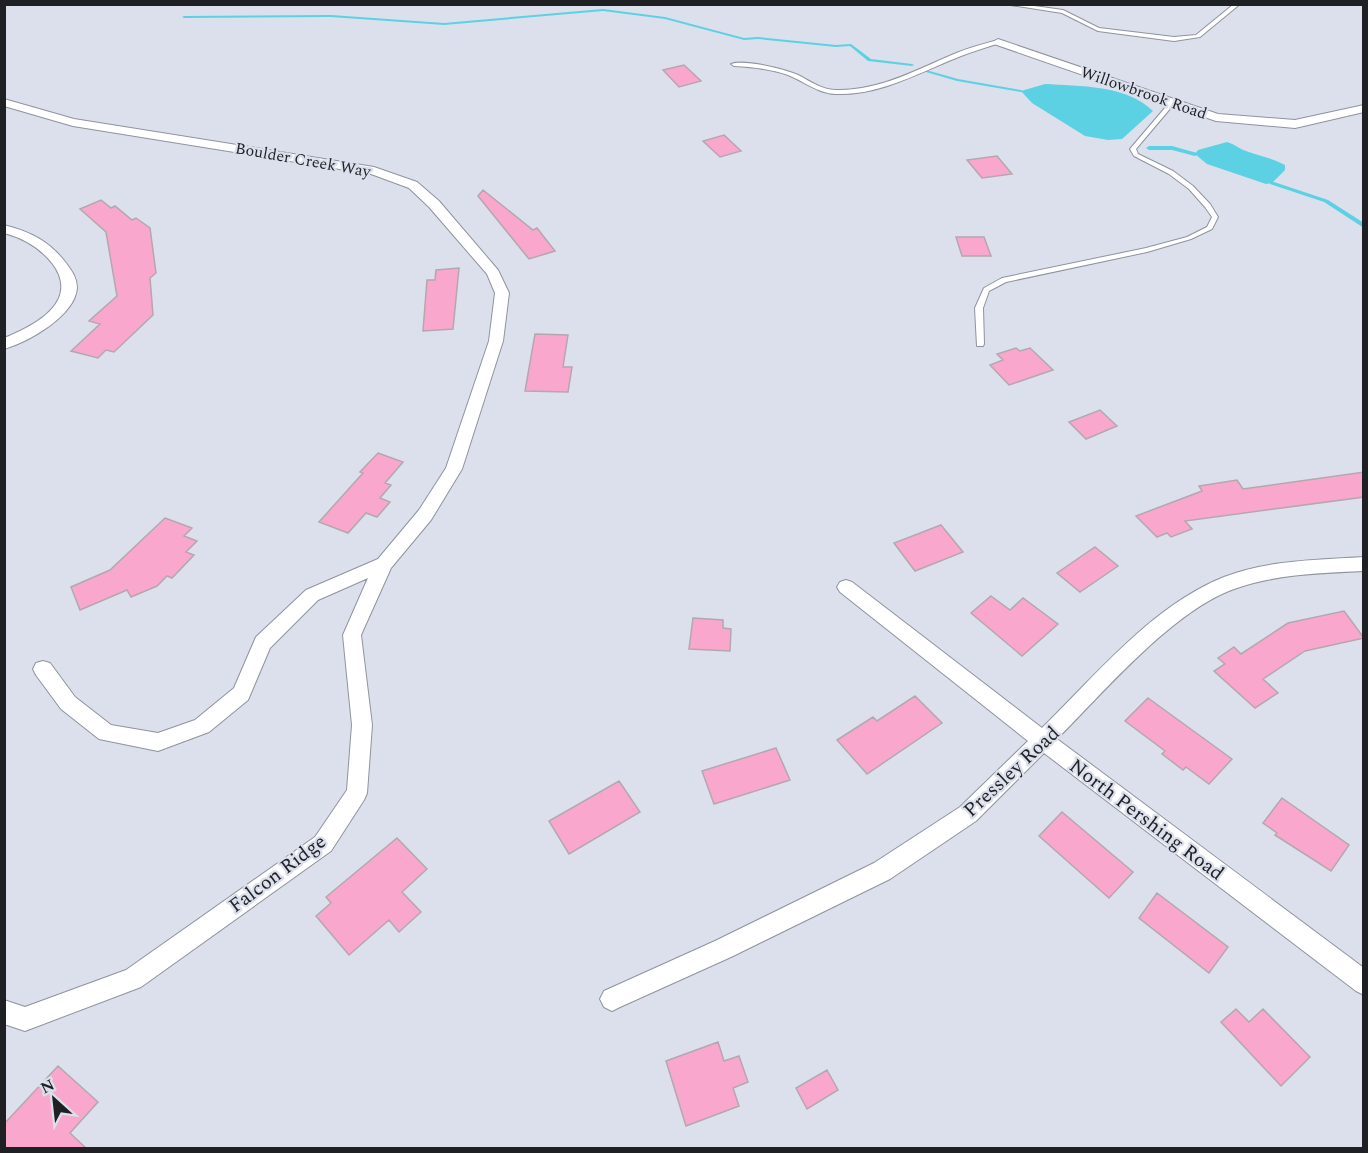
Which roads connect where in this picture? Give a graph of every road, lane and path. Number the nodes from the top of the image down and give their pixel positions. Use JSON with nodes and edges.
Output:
{"nodes":[{"id":1,"x":1006,"y":4,"type":"edge"},
{"id":2,"x":1238,"y":4,"type":"edge"},
{"id":3,"x":998,"y":42,"type":"joint"},
{"id":4,"x":734,"y":64,"type":"dead end"},
{"id":5,"x":4,"y":102,"type":"edge"},
{"id":6,"x":1172,"y":103,"type":"junction"},
{"id":7,"x":1364,"y":108,"type":"edge"},
{"id":8,"x":4,"y":229,"type":"edge"},
{"id":9,"x":4,"y":344,"type":"edge"},
{"id":10,"x":980,"y":344,"type":"dead end"},
{"id":11,"x":384,"y":564,"type":"junction"},
{"id":12,"x":1364,"y":564,"type":"edge"},
{"id":13,"x":846,"y":587,"type":"dead end"},
{"id":14,"x":43,"y":669,"type":"dead end"},
{"id":15,"x":1044,"y":741,"type":"junction"},
{"id":16,"x":1364,"y":983,"type":"edge"},
{"id":17,"x":612,"y":999,"type":"dead end"},
{"id":18,"x":4,"y":1012,"type":"edge"}],
"edges":[{"from":1,"to":2,"type":"lane"},
{"from":3,"to":4,"type":"lane"},
{"from":3,"to":6,"type":"street","name":"Willowbrook Road"},
{"from":5,"to":11,"type":"street","name":"Boulder Creek Way"},
{"from":6,"to":7,"type":"street","name":"Willowbrook Road"},
{"from":6,"to":10,"type":"lane"},
{"from":8,"to":9,"type":"street"},
{"from":11,"to":14,"type":"street"},
{"from":11,"to":18,"type":"street","name":"Falcon Ridge"},
{"from":12,"to":15,"type":"street","name":"Pressley Road"},
{"from":13,"to":15,"type":"street","name":"North Pershing Road"},
{"from":15,"to":16,"type":"street","name":"North Pershing Road"},
{"from":15,"to":17,"type":"street","name":"Pressley Road"}]}
